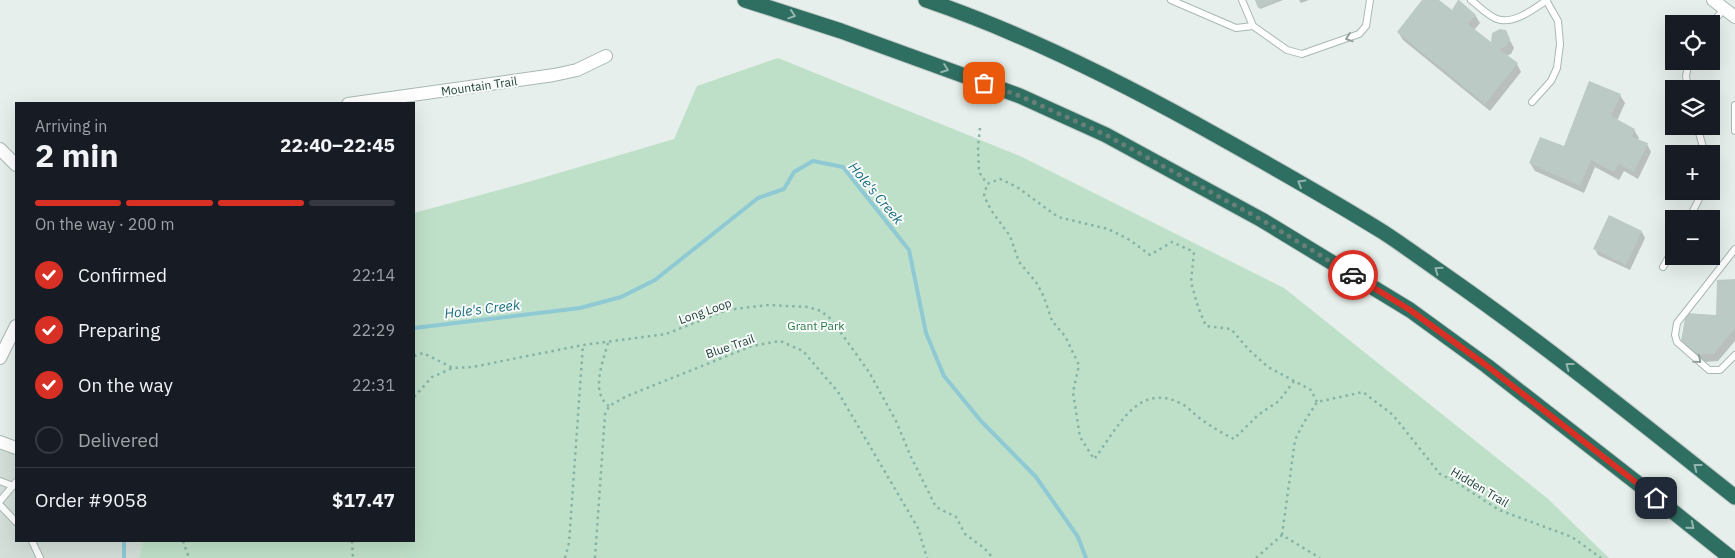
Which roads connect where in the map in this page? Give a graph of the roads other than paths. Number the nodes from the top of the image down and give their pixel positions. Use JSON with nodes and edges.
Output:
{"nodes":[{"id":1,"x":745,"y":0,"type":"edge"},
{"id":2,"x":926,"y":0,"type":"edge"},
{"id":3,"x":1171,"y":0,"type":"edge"},
{"id":4,"x":1242,"y":0,"type":"edge"},
{"id":5,"x":1370,"y":0,"type":"edge"},
{"id":6,"x":1471,"y":0,"type":"edge"},
{"id":7,"x":1546,"y":0,"type":"edge"},
{"id":8,"x":1713,"y":0,"type":"edge"},
{"id":9,"x":1724,"y":9,"type":"junction"},
{"id":10,"x":1719,"y":15,"type":"edge"},
{"id":11,"x":1735,"y":17,"type":"edge"},
{"id":12,"x":1253,"y":26,"type":"junction"},
{"id":13,"x":606,"y":56,"type":"dead end"},
{"id":14,"x":363,"y":102,"type":"edge"},
{"id":15,"x":1532,"y":102,"type":"dead end"},
{"id":16,"x":1735,"y":105,"type":"edge"},
{"id":17,"x":1735,"y":131,"type":"edge"},
{"id":18,"x":0,"y":149,"type":"edge"},
{"id":19,"x":15,"y":164,"type":"edge"},
{"id":20,"x":1735,"y":249,"type":"edge"},
{"id":21,"x":1665,"y":264,"type":"edge"},
{"id":22,"x":1663,"y":267,"type":"dead end"},
{"id":23,"x":15,"y":328,"type":"edge"},
{"id":24,"x":1735,"y":355,"type":"edge"},
{"id":25,"x":0,"y":358,"type":"edge"},
{"id":26,"x":0,"y":442,"type":"edge"},
{"id":27,"x":15,"y":448,"type":"edge"},
{"id":28,"x":0,"y":480,"type":"edge"},
{"id":29,"x":14,"y":484,"type":"edge"},
{"id":30,"x":1735,"y":497,"type":"edge"},
{"id":31,"x":0,"y":501,"type":"edge"},
{"id":32,"x":0,"y":505,"type":"edge"},
{"id":33,"x":15,"y":521,"type":"edge"},
{"id":34,"x":32,"y":542,"type":"edge"},
{"id":35,"x":40,"y":558,"type":"edge"},
{"id":36,"x":1731,"y":558,"type":"edge"}],
"edges":[{"from":1,"to":36,"type":"highway","one_way":true},
{"from":30,"to":2,"type":"highway","one_way":true},
{"from":3,"to":12,"type":"lane"},
{"from":4,"to":12,"type":"lane"},
{"from":5,"to":12,"type":"lane","one_way":true},
{"from":6,"to":7,"type":"lane"},
{"from":7,"to":15,"type":"lane"},
{"from":8,"to":9,"type":"street"},
{"from":9,"to":10,"type":"lane"},
{"from":9,"to":11,"type":"street"},
{"from":13,"to":14,"type":"street","name":"Mountain Trail"},
{"from":16,"to":17,"type":"lane"},
{"from":18,"to":19,"type":"street"},
{"from":20,"to":24,"type":"lane","one_way":true},
{"from":21,"to":22,"type":"lane"},
{"from":23,"to":25,"type":"street"},
{"from":26,"to":27,"type":"street"},
{"from":28,"to":29,"type":"lane"},
{"from":29,"to":31,"type":"lane"},
{"from":32,"to":33,"type":"lane"},
{"from":34,"to":35,"type":"lane"}]}
